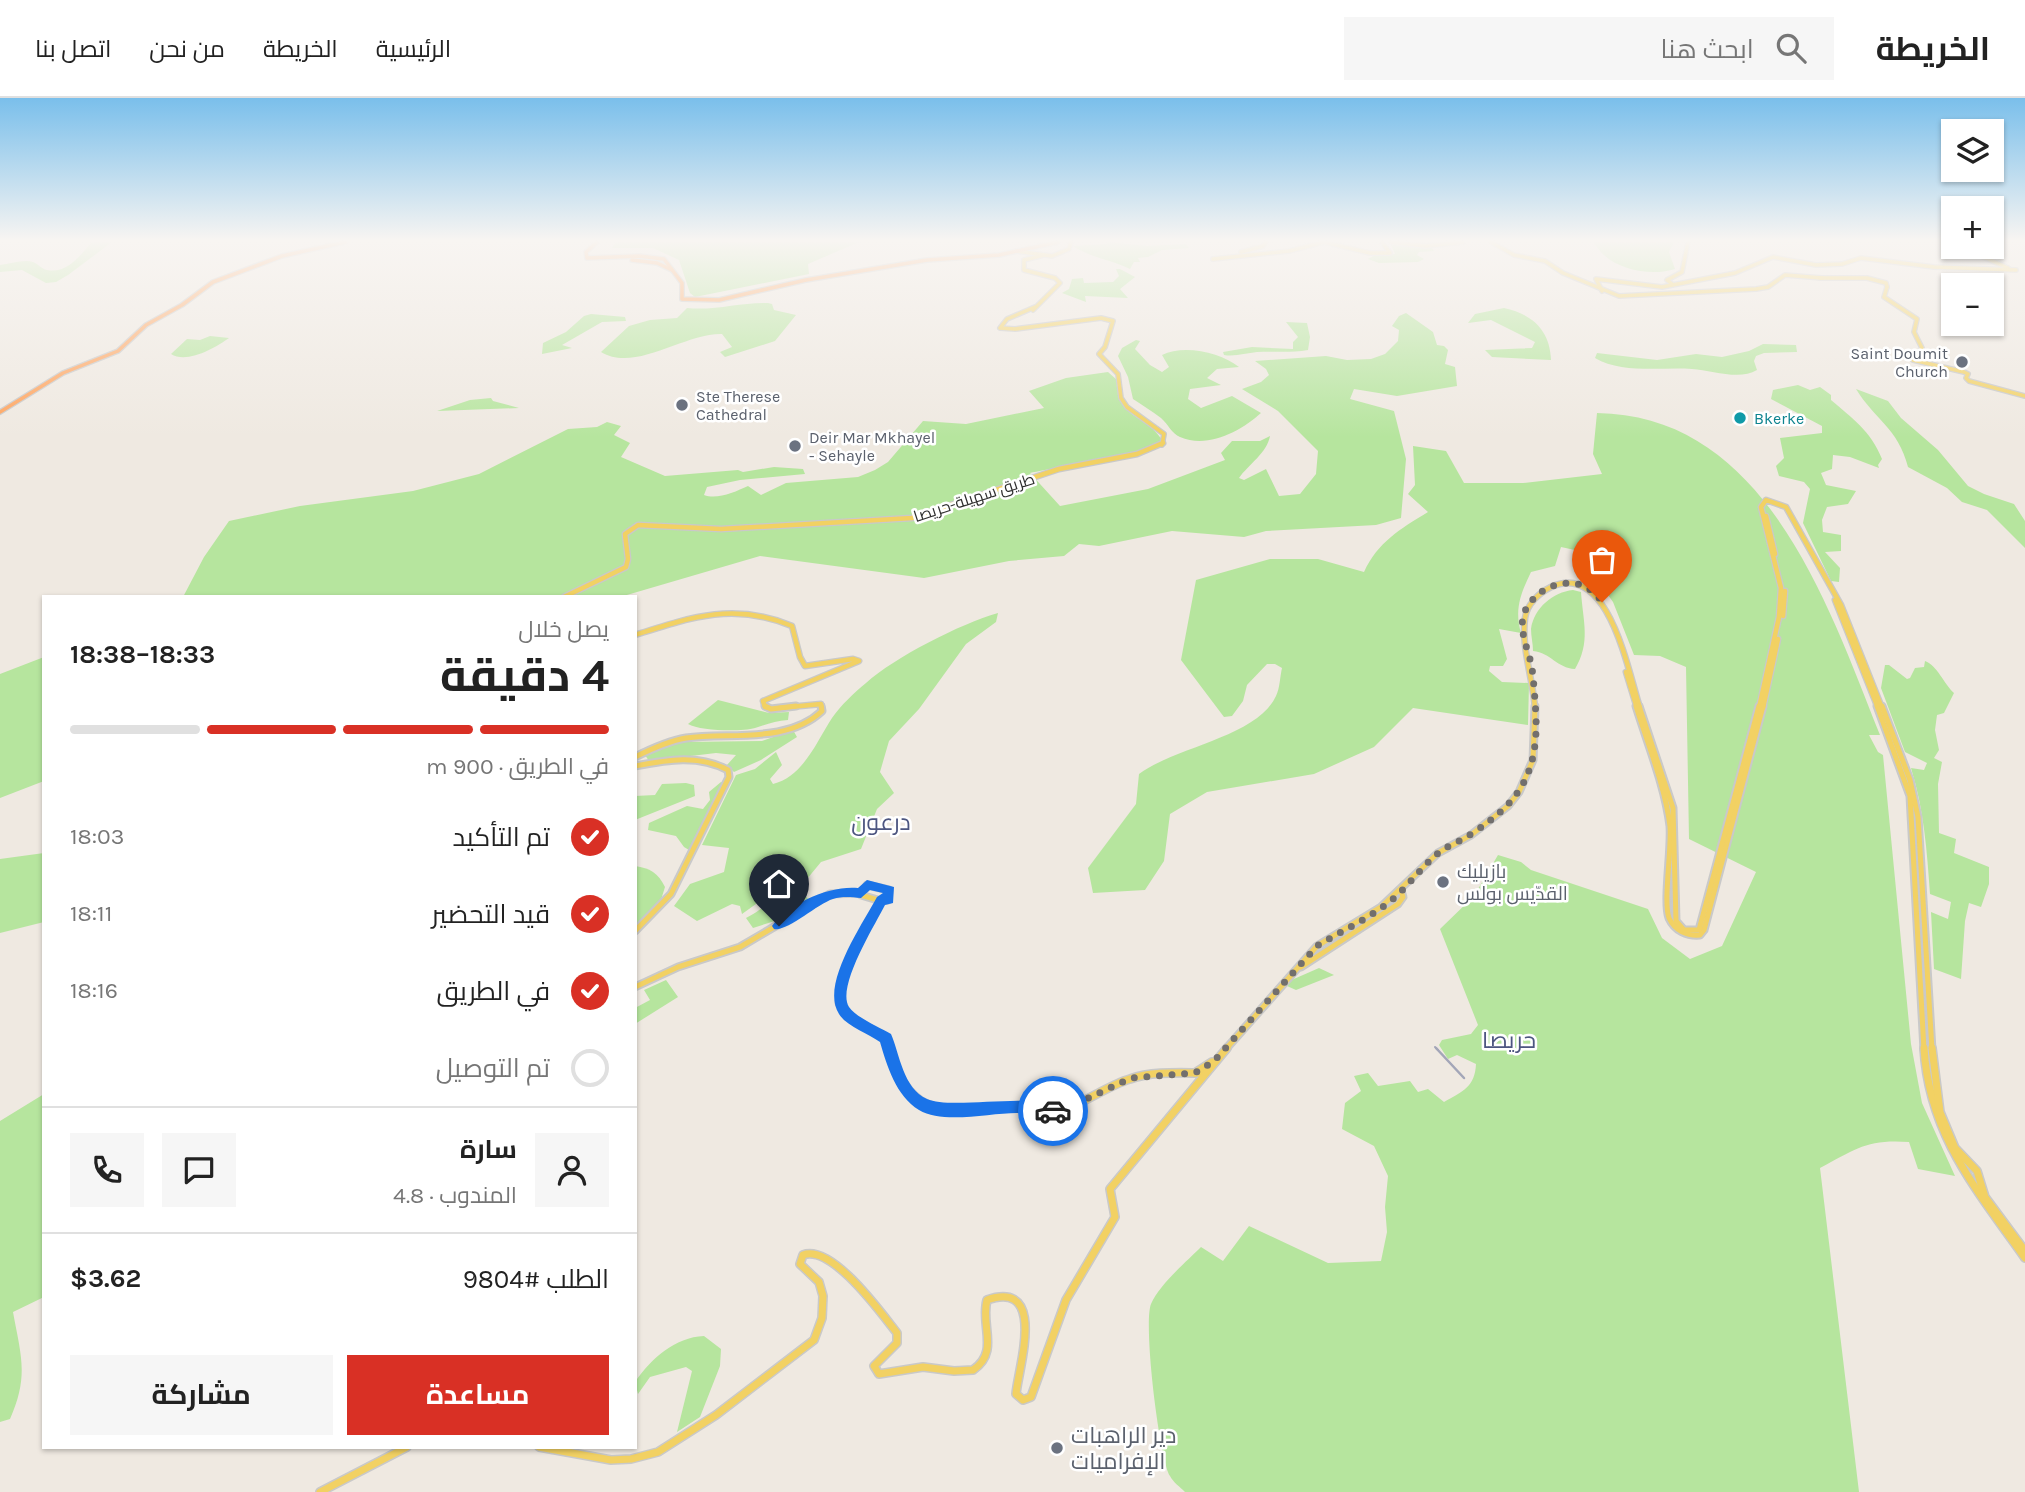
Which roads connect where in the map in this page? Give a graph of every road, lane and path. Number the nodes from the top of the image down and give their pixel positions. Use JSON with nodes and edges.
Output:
{"nodes":[{"id":1,"x":178,"y":307,"type":"edge"},
{"id":2,"x":1035,"y":307,"type":"edge"},
{"id":3,"x":1901,"y":307,"type":"edge"},
{"id":4,"x":1107,"y":341,"type":"joint"},
{"id":5,"x":2025,"y":396,"type":"edge"},
{"id":6,"x":0,"y":412,"type":"edge"},
{"id":7,"x":1783,"y":506,"type":"junction"},
{"id":8,"x":568,"y":595,"type":"edge"},
{"id":9,"x":637,"y":634,"type":"edge"},
{"id":10,"x":637,"y":756,"type":"edge"},
{"id":11,"x":637,"y":766,"type":"edge"},
{"id":12,"x":861,"y":893,"type":"junction"},
{"id":13,"x":881,"y":901,"type":"junction"},
{"id":14,"x":637,"y":929,"type":"edge"},
{"id":15,"x":637,"y":986,"type":"edge"},
{"id":16,"x":1214,"y":1061,"type":"junction"},
{"id":17,"x":1195,"y":1073,"type":"junction"},
{"id":18,"x":1204,"y":1073,"type":"junction"},
{"id":19,"x":1968,"y":1162,"type":"junction"},
{"id":20,"x":1959,"y":1165,"type":"junction"},
{"id":21,"x":2025,"y":1251,"type":"edge"},
{"id":22,"x":2025,"y":1258,"type":"edge"},
{"id":23,"x":403,"y":1449,"type":"edge"},
{"id":24,"x":550,"y":1449,"type":"edge"},
{"id":25,"x":320,"y":1492,"type":"edge"}],
"edges":[{"from":1,"to":6,"type":"highway"},
{"from":2,"to":4,"type":"main road"},
{"from":3,"to":5,"type":"main road"},
{"from":4,"to":8,"type":"main road","name":"طريق سهيلة-حريصا"},
{"from":7,"to":16,"type":"main road"},
{"from":7,"to":19,"type":"main road"},
{"from":7,"to":20,"type":"main road"},
{"from":9,"to":10,"type":"main road"},
{"from":11,"to":14,"type":"main road"},
{"from":12,"to":13,"type":"main road"},
{"from":12,"to":13,"type":"main road"},
{"from":12,"to":15,"type":"main road"},
{"from":13,"to":17,"type":"main road"},
{"from":16,"to":17,"type":"main road"},
{"from":16,"to":18,"type":"main road"},
{"from":17,"to":18,"type":"main road"},
{"from":18,"to":24,"type":"main road"},
{"from":19,"to":20,"type":"main road"},
{"from":19,"to":21,"type":"main road"},
{"from":20,"to":22,"type":"main road"},
{"from":23,"to":25,"type":"main road"}]}
